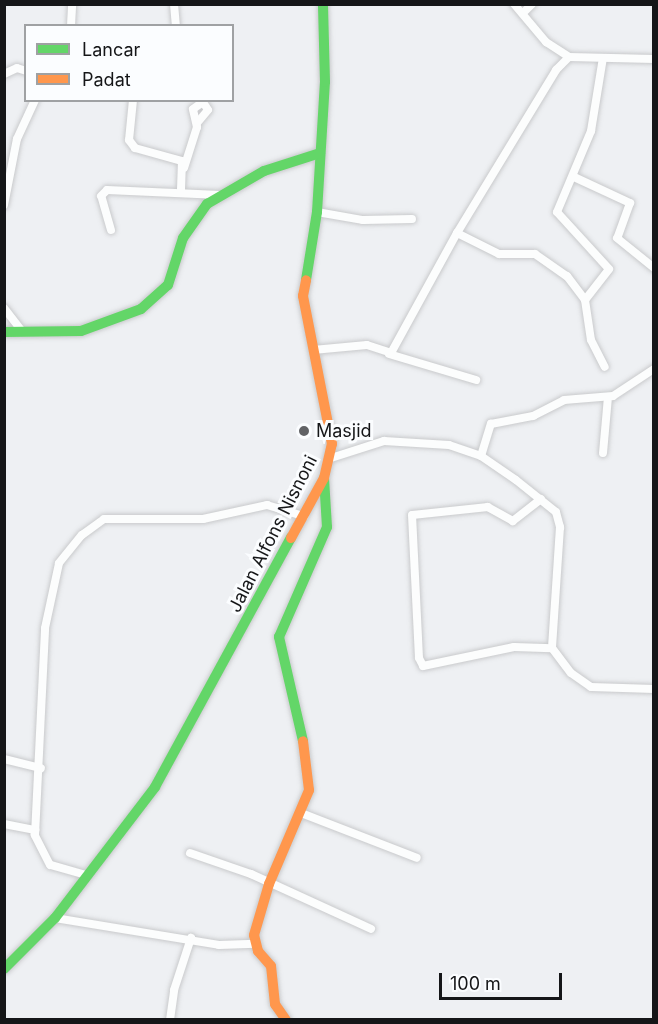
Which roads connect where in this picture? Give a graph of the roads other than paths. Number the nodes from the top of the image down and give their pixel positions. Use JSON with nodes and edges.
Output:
{"nodes":[{"id":1,"x":72,"y":4,"type":"edge"},
{"id":2,"x":174,"y":4,"type":"edge"},
{"id":3,"x":323,"y":4,"type":"edge"},
{"id":4,"x":514,"y":4,"type":"edge"},
{"id":5,"x":532,"y":4,"type":"edge"},
{"id":6,"x":523,"y":13,"type":"junction"},
{"id":7,"x":71,"y":24,"type":"edge"},
{"id":8,"x":176,"y":24,"type":"edge"},
{"id":9,"x":569,"y":57,"type":"junction"},
{"id":10,"x":603,"y":58,"type":"junction"},
{"id":11,"x":654,"y":58,"type":"edge"},
{"id":12,"x":24,"y":70,"type":"edge"},
{"id":13,"x":4,"y":74,"type":"edge"},
{"id":14,"x":34,"y":102,"type":"edge"},
{"id":15,"x":133,"y":102,"type":"edge"},
{"id":16,"x":197,"y":123,"type":"dead end"},
{"id":17,"x":320,"y":153,"type":"junction"},
{"id":18,"x":184,"y":168,"type":"junction"},
{"id":19,"x":574,"y":177,"type":"junction"},
{"id":20,"x":181,"y":193,"type":"junction"},
{"id":21,"x":220,"y":195,"type":"junction"},
{"id":22,"x":4,"y":205,"type":"edge"},
{"id":23,"x":317,"y":212,"type":"junction"},
{"id":24,"x":412,"y":219,"type":"dead end"},
{"id":25,"x":111,"y":230,"type":"dead end"},
{"id":26,"x":457,"y":233,"type":"junction"},
{"id":27,"x":654,"y":268,"type":"edge"},
{"id":28,"x":585,"y":300,"type":"junction"},
{"id":29,"x":4,"y":308,"type":"edge"},
{"id":30,"x":22,"y":331,"type":"junction"},
{"id":31,"x":4,"y":332,"type":"edge"},
{"id":32,"x":313,"y":350,"type":"junction"},
{"id":33,"x":389,"y":354,"type":"junction"},
{"id":34,"x":605,"y":367,"type":"dead end"},
{"id":35,"x":654,"y":369,"type":"edge"},
{"id":36,"x":476,"y":380,"type":"dead end"},
{"id":37,"x":608,"y":397,"type":"junction"},
{"id":38,"x":603,"y":453,"type":"dead end"},
{"id":39,"x":481,"y":456,"type":"junction"},
{"id":40,"x":331,"y":458,"type":"junction"},
{"id":41,"x":324,"y":478,"type":"junction"},
{"id":42,"x":541,"y":500,"type":"junction"},
{"id":43,"x":304,"y":516,"type":"junction"},
{"id":44,"x":552,"y":648,"type":"junction"},
{"id":45,"x":654,"y":689,"type":"edge"},
{"id":46,"x":4,"y":759,"type":"edge"},
{"id":47,"x":41,"y":768,"type":"junction"},
{"id":48,"x":301,"y":813,"type":"junction"},
{"id":49,"x":4,"y":824,"type":"edge"},
{"id":50,"x":35,"y":830,"type":"junction"},
{"id":51,"x":190,"y":853,"type":"dead end"},
{"id":52,"x":417,"y":858,"type":"dead end"},
{"id":53,"x":86,"y":875,"type":"junction"},
{"id":54,"x":269,"y":884,"type":"junction"},
{"id":55,"x":55,"y":918,"type":"junction"},
{"id":56,"x":371,"y":929,"type":"dead end"},
{"id":57,"x":191,"y":938,"type":"junction"},
{"id":58,"x":255,"y":944,"type":"junction"},
{"id":59,"x":4,"y":969,"type":"edge"},
{"id":60,"x":170,"y":1020,"type":"edge"},
{"id":61,"x":286,"y":1020,"type":"edge"}],
"edges":[{"from":1,"to":7,"type":"street"},
{"from":2,"to":8,"type":"street"},
{"from":3,"to":17,"type":"main road","name":"Jalan Alfons Nisnoni"},
{"from":4,"to":6,"type":"street"},
{"from":5,"to":6,"type":"street"},
{"from":6,"to":9,"type":"street"},
{"from":9,"to":10,"type":"street"},
{"from":9,"to":26,"type":"street"},
{"from":10,"to":11,"type":"street"},
{"from":10,"to":19,"type":"street"},
{"from":12,"to":13,"type":"street"},
{"from":14,"to":22,"type":"street"},
{"from":15,"to":18,"type":"street"},
{"from":16,"to":18,"type":"street"},
{"from":17,"to":21,"type":"main road"},
{"from":17,"to":23,"type":"main road","name":"Jalan Alfons Nisnoni"},
{"from":18,"to":20,"type":"street"},
{"from":19,"to":27,"type":"street"},
{"from":19,"to":28,"type":"street"},
{"from":20,"to":21,"type":"street"},
{"from":20,"to":25,"type":"street"},
{"from":21,"to":30,"type":"main road"},
{"from":23,"to":24,"type":"street"},
{"from":23,"to":32,"type":"main road","name":"Jalan Alfons Nisnoni"},
{"from":26,"to":28,"type":"street"},
{"from":26,"to":33,"type":"street"},
{"from":28,"to":34,"type":"street"},
{"from":29,"to":30,"type":"street"},
{"from":30,"to":31,"type":"main road"},
{"from":32,"to":33,"type":"street"},
{"from":32,"to":40,"type":"main road","name":"Jalan Alfons Nisnoni"},
{"from":33,"to":36,"type":"street"},
{"from":35,"to":37,"type":"street"},
{"from":37,"to":38,"type":"street"},
{"from":37,"to":39,"type":"street"},
{"from":39,"to":40,"type":"street"},
{"from":39,"to":42,"type":"street"},
{"from":40,"to":41,"type":"main road","name":"Jalan Alfons Nisnoni"},
{"from":41,"to":43,"type":"main road","name":"Jalan Alfons Nisnoni"},
{"from":41,"to":48,"type":"main road"},
{"from":42,"to":44,"type":"street"},
{"from":42,"to":44,"type":"street"},
{"from":43,"to":47,"type":"street"},
{"from":43,"to":53,"type":"main road","name":"Jalan Alfons Nisnoni"},
{"from":44,"to":45,"type":"street"},
{"from":46,"to":47,"type":"street"},
{"from":47,"to":50,"type":"street"},
{"from":48,"to":52,"type":"street"},
{"from":48,"to":54,"type":"main road"},
{"from":49,"to":50,"type":"street"},
{"from":50,"to":53,"type":"street"},
{"from":51,"to":54,"type":"street"},
{"from":53,"to":55,"type":"main road","name":"Jalan Alfons Nisnoni"},
{"from":54,"to":56,"type":"street"},
{"from":54,"to":58,"type":"main road"},
{"from":55,"to":57,"type":"street"},
{"from":55,"to":59,"type":"main road","name":"Jalan Alfons Nisnoni"},
{"from":57,"to":58,"type":"street"},
{"from":57,"to":60,"type":"street"},
{"from":58,"to":61,"type":"main road"}]}
